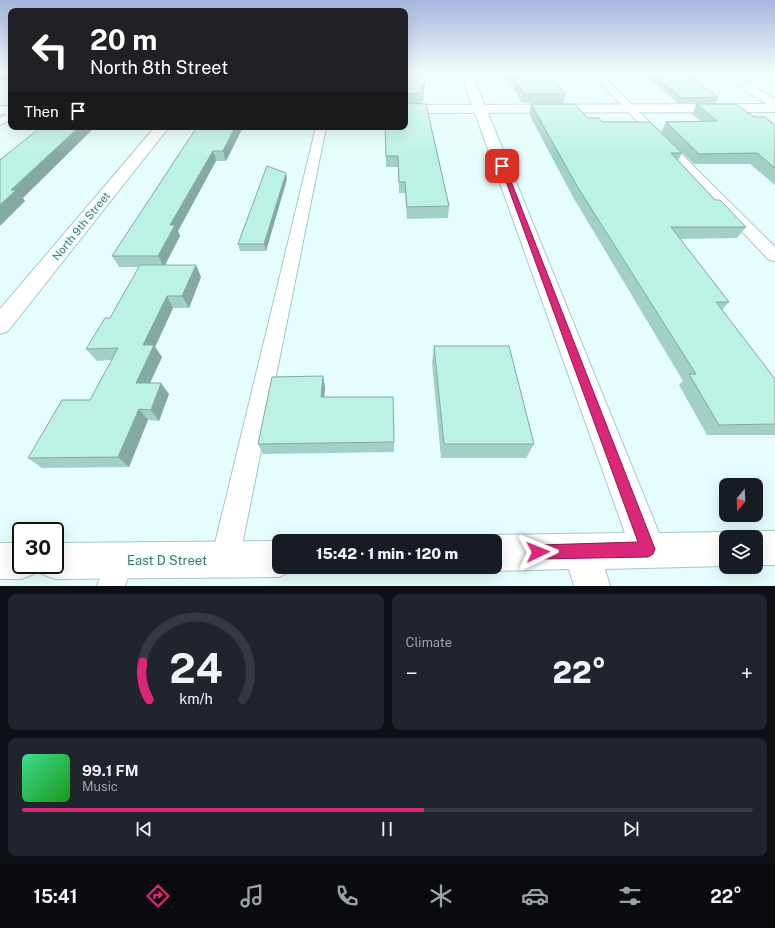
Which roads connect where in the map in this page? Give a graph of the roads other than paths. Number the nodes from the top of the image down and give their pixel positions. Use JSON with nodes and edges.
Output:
{"nodes":[{"id":1,"x":477,"y":101,"type":"edge"},
{"id":2,"x":623,"y":101,"type":"edge"},
{"id":3,"x":629,"y":108,"type":"junction"},
{"id":4,"x":775,"y":108,"type":"edge"},
{"id":5,"x":408,"y":109,"type":"edge"},
{"id":6,"x":480,"y":109,"type":"junction"},
{"id":7,"x":160,"y":130,"type":"edge"},
{"id":8,"x":320,"y":130,"type":"edge"},
{"id":9,"x":775,"y":256,"type":"edge"},
{"id":10,"x":0,"y":325,"type":"edge"},
{"id":11,"x":763,"y":548,"type":"edge"},
{"id":12,"x":775,"y":548,"type":"edge"},
{"id":13,"x":648,"y":549,"type":"junction"},
{"id":14,"x":719,"y":549,"type":"edge"},
{"id":15,"x":582,"y":551,"type":"junction"},
{"id":16,"x":502,"y":553,"type":"edge"},
{"id":17,"x":272,"y":559,"type":"edge"},
{"id":18,"x":225,"y":560,"type":"junction"},
{"id":19,"x":0,"y":561,"type":"edge"},
{"id":20,"x":12,"y":561,"type":"edge"},
{"id":21,"x":64,"y":563,"type":"edge"},
{"id":22,"x":116,"y":573,"type":"edge"},
{"id":23,"x":592,"y":586,"type":"edge"}],
"edges":[{"from":1,"to":6,"type":"street"},
{"from":2,"to":3,"type":"lane"},
{"from":3,"to":4,"type":"street"},
{"from":3,"to":6,"type":"street"},
{"from":3,"to":9,"type":"lane"},
{"from":5,"to":6,"type":"street"},
{"from":6,"to":13,"type":"street"},
{"from":7,"to":10,"type":"street","name":"North 9th Street"},
{"from":8,"to":18,"type":"lane"},
{"from":11,"to":12,"type":"street"},
{"from":13,"to":14,"type":"street"},
{"from":13,"to":15,"type":"street"},
{"from":15,"to":16,"type":"street"},
{"from":15,"to":23,"type":"street"},
{"from":17,"to":18,"type":"street","name":"East D Street"},
{"from":18,"to":22,"type":"street","name":"East D Street"},
{"from":19,"to":20,"type":"street"},
{"from":21,"to":22,"type":"street","name":"East D Street"}]}
